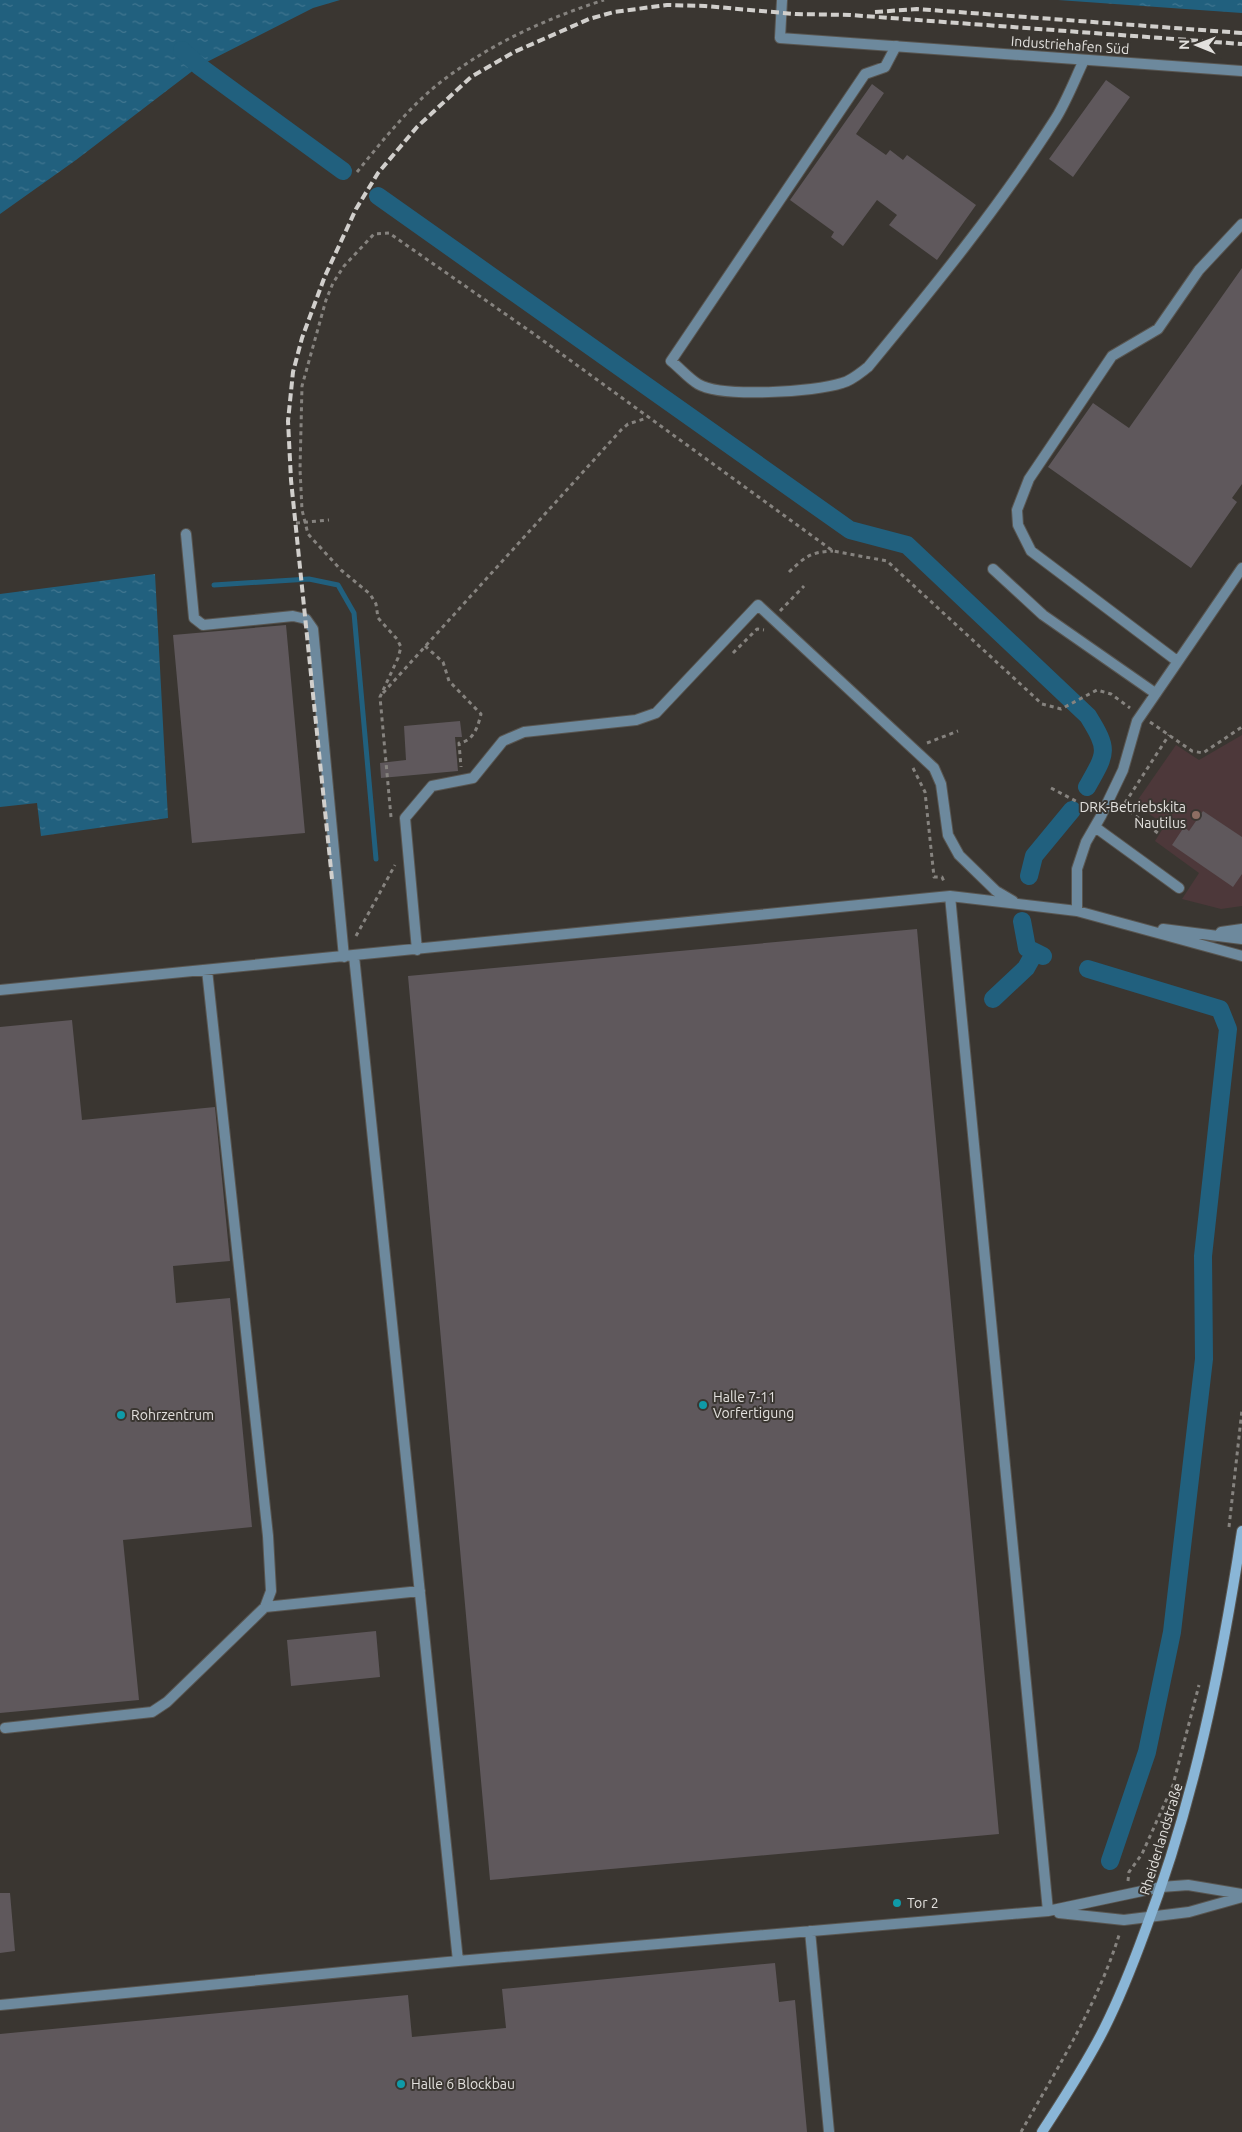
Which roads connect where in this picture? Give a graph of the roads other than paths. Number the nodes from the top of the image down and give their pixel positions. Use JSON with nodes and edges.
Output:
{"nodes":[{"id":1,"x":782,"y":0,"type":"edge"},
{"id":2,"x":896,"y":46,"type":"junction"},
{"id":3,"x":1084,"y":60,"type":"junction"},
{"id":4,"x":1242,"y":71,"type":"edge"},
{"id":5,"x":1242,"y":224,"type":"edge"},
{"id":6,"x":186,"y":534,"type":"dead end"},
{"id":7,"x":1242,"y":568,"type":"edge"},
{"id":8,"x":993,"y":570,"type":"dead end"},
{"id":9,"x":1177,"y":661,"type":"junction"},
{"id":10,"x":1155,"y":693,"type":"junction"},
{"id":11,"x":1095,"y":827,"type":"junction"},
{"id":12,"x":1179,"y":888,"type":"dead end"},
{"id":13,"x":950,"y":896,"type":"junction"},
{"id":14,"x":1016,"y":903,"type":"junction"},
{"id":15,"x":1077,"y":911,"type":"junction"},
{"id":16,"x":1135,"y":927,"type":"junction"},
{"id":17,"x":1242,"y":929,"type":"edge"},
{"id":18,"x":1210,"y":934,"type":"junction"},
{"id":19,"x":1242,"y":939,"type":"edge"},
{"id":20,"x":417,"y":950,"type":"junction"},
{"id":21,"x":349,"y":956,"type":"junction"},
{"id":22,"x":1242,"y":956,"type":"edge"},
{"id":23,"x":207,"y":970,"type":"junction"},
{"id":24,"x":0,"y":990,"type":"edge"},
{"id":25,"x":1242,"y":1532,"type":"edge"},
{"id":26,"x":420,"y":1591,"type":"junction"},
{"id":27,"x":265,"y":1607,"type":"junction"},
{"id":28,"x":4,"y":1728,"type":"dead end"},
{"id":29,"x":1161,"y":1887,"type":"junction"},
{"id":30,"x":1242,"y":1896,"type":"edge"},
{"id":31,"x":1048,"y":1912,"type":"junction"},
{"id":32,"x":1150,"y":1918,"type":"junction"},
{"id":33,"x":810,"y":1931,"type":"junction"},
{"id":34,"x":458,"y":1961,"type":"junction"},
{"id":35,"x":0,"y":2005,"type":"edge"},
{"id":36,"x":829,"y":2132,"type":"edge"},
{"id":37,"x":1042,"y":2132,"type":"edge"}],
"edges":[{"from":1,"to":2,"type":"street","name":"Industriehafen Süd"},
{"from":2,"to":3,"type":"street","name":"Industriehafen Süd"},
{"from":2,"to":3,"type":"street"},
{"from":3,"to":4,"type":"street","name":"Industriehafen Süd"},
{"from":5,"to":9,"type":"street"},
{"from":6,"to":21,"type":"street"},
{"from":7,"to":9,"type":"street"},
{"from":8,"to":10,"type":"street"},
{"from":9,"to":10,"type":"street"},
{"from":10,"to":11,"type":"street"},
{"from":11,"to":12,"type":"street"},
{"from":11,"to":15,"type":"street"},
{"from":13,"to":14,"type":"street"},
{"from":13,"to":20,"type":"street"},
{"from":13,"to":31,"type":"street"},
{"from":14,"to":15,"type":"street"},
{"from":14,"to":20,"type":"street"},
{"from":15,"to":16,"type":"street"},
{"from":16,"to":18,"type":"street"},
{"from":16,"to":22,"type":"street"},
{"from":17,"to":18,"type":"street"},
{"from":18,"to":19,"type":"street"},
{"from":20,"to":21,"type":"street"},
{"from":21,"to":23,"type":"street"},
{"from":21,"to":26,"type":"street"},
{"from":23,"to":24,"type":"street"},
{"from":23,"to":27,"type":"street"},
{"from":25,"to":29,"type":"main road","name":"Rheiderlandstraße"},
{"from":26,"to":27,"type":"street"},
{"from":26,"to":34,"type":"street"},
{"from":27,"to":28,"type":"street"},
{"from":29,"to":30,"type":"street"},
{"from":29,"to":31,"type":"street"},
{"from":29,"to":32,"type":"main road","name":"Rheiderlandstraße"},
{"from":30,"to":32,"type":"street"},
{"from":31,"to":32,"type":"street"},
{"from":31,"to":33,"type":"street"},
{"from":32,"to":37,"type":"main road","name":"Rheiderlandstraße"},
{"from":33,"to":34,"type":"street"},
{"from":33,"to":36,"type":"street"},
{"from":34,"to":35,"type":"street"}]}
